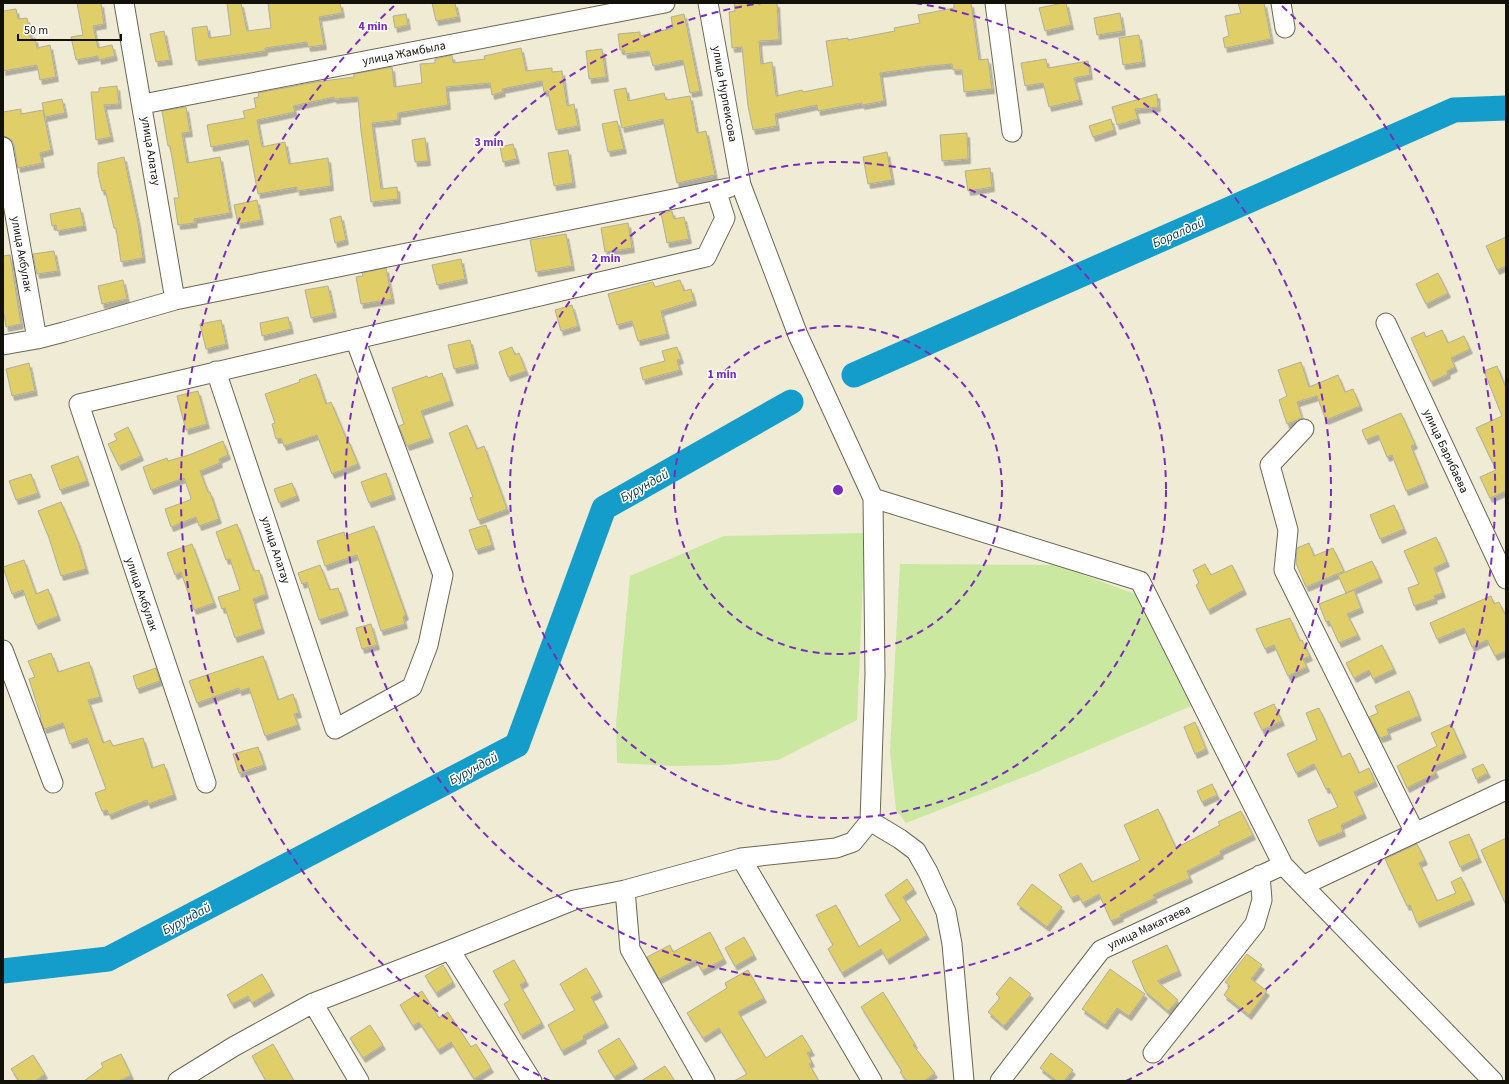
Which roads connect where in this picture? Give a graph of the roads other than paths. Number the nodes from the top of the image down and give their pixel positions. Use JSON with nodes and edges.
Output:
{"nodes":[{"id":1,"x":124,"y":3,"type":"edge"},
{"id":2,"x":665,"y":3,"type":"edge"},
{"id":3,"x":708,"y":3,"type":"edge"},
{"id":4,"x":995,"y":3,"type":"edge"},
{"id":5,"x":1280,"y":3,"type":"edge"},
{"id":6,"x":1285,"y":28,"type":"dead end"},
{"id":7,"x":143,"y":104,"type":"junction"},
{"id":8,"x":1012,"y":132,"type":"dead end"},
{"id":9,"x":3,"y":146,"type":"edge"},
{"id":10,"x":741,"y":185,"type":"junction"},
{"id":11,"x":716,"y":190,"type":"junction"},
{"id":12,"x":176,"y":300,"type":"junction"},
{"id":13,"x":1386,"y":323,"type":"dead end"},
{"id":14,"x":37,"y":339,"type":"junction"},
{"id":15,"x":355,"y":339,"type":"junction"},
{"id":16,"x":3,"y":345,"type":"edge"},
{"id":17,"x":216,"y":371,"type":"junction"},
{"id":18,"x":1304,"y":429,"type":"dead end"},
{"id":19,"x":873,"y":498,"type":"junction"},
{"id":20,"x":1506,"y":580,"type":"edge"},
{"id":21,"x":3,"y":650,"type":"edge"},
{"id":22,"x":53,"y":783,"type":"dead end"},
{"id":23,"x":206,"y":783,"type":"dead end"},
{"id":24,"x":1506,"y":790,"type":"edge"},
{"id":25,"x":870,"y":821,"type":"junction"},
{"id":26,"x":1415,"y":833,"type":"junction"},
{"id":27,"x":741,"y":858,"type":"junction"},
{"id":28,"x":1283,"y":865,"type":"junction"},
{"id":29,"x":1260,"y":875,"type":"junction"},
{"id":30,"x":1304,"y":885,"type":"junction"},
{"id":31,"x":625,"y":890,"type":"junction"},
{"id":32,"x":450,"y":950,"type":"junction"},
{"id":33,"x":313,"y":1003,"type":"junction"},
{"id":34,"x":1153,"y":1053,"type":"dead end"},
{"id":35,"x":178,"y":1081,"type":"edge"},
{"id":36,"x":359,"y":1081,"type":"edge"},
{"id":37,"x":532,"y":1081,"type":"edge"},
{"id":38,"x":705,"y":1081,"type":"edge"},
{"id":39,"x":872,"y":1081,"type":"edge"},
{"id":40,"x":964,"y":1081,"type":"edge"},
{"id":41,"x":1000,"y":1081,"type":"edge"},
{"id":42,"x":1493,"y":1081,"type":"edge"}],
"edges":[{"from":1,"to":7,"type":"street","name":"улица Алатау"},
{"from":2,"to":7,"type":"street","name":"улица Жамбыла"},
{"from":3,"to":10,"type":"street","name":"улица Нурпеисова"},
{"from":4,"to":8,"type":"street"},
{"from":5,"to":6,"type":"street"},
{"from":7,"to":12,"type":"street","name":"улица Алатау"},
{"from":9,"to":14,"type":"street","name":"улица Акбулак"},
{"from":10,"to":11,"type":"street"},
{"from":10,"to":19,"type":"street","name":"улица Нурпеисова"},
{"from":11,"to":12,"type":"street"},
{"from":11,"to":15,"type":"street"},
{"from":12,"to":14,"type":"street"},
{"from":13,"to":20,"type":"street","name":"улица Барибаева"},
{"from":14,"to":16,"type":"street"},
{"from":15,"to":17,"type":"street"},
{"from":15,"to":17,"type":"street","name":"улица Алатау"},
{"from":17,"to":23,"type":"street","name":"улица Акбулак"},
{"from":18,"to":26,"type":"street"},
{"from":19,"to":25,"type":"street"},
{"from":19,"to":28,"type":"street"},
{"from":21,"to":22,"type":"street"},
{"from":24,"to":26,"type":"street"},
{"from":25,"to":27,"type":"street"},
{"from":25,"to":40,"type":"street"},
{"from":26,"to":30,"type":"street"},
{"from":27,"to":31,"type":"street"},
{"from":27,"to":39,"type":"street"},
{"from":28,"to":29,"type":"street","name":"улица Макатаева"},
{"from":28,"to":30,"type":"street"},
{"from":29,"to":34,"type":"street"},
{"from":29,"to":41,"type":"street","name":"улица Макатаева"},
{"from":30,"to":42,"type":"street"},
{"from":31,"to":32,"type":"street"},
{"from":31,"to":38,"type":"street"},
{"from":32,"to":33,"type":"street"},
{"from":32,"to":37,"type":"street"},
{"from":33,"to":35,"type":"street"},
{"from":33,"to":36,"type":"street"}]}
